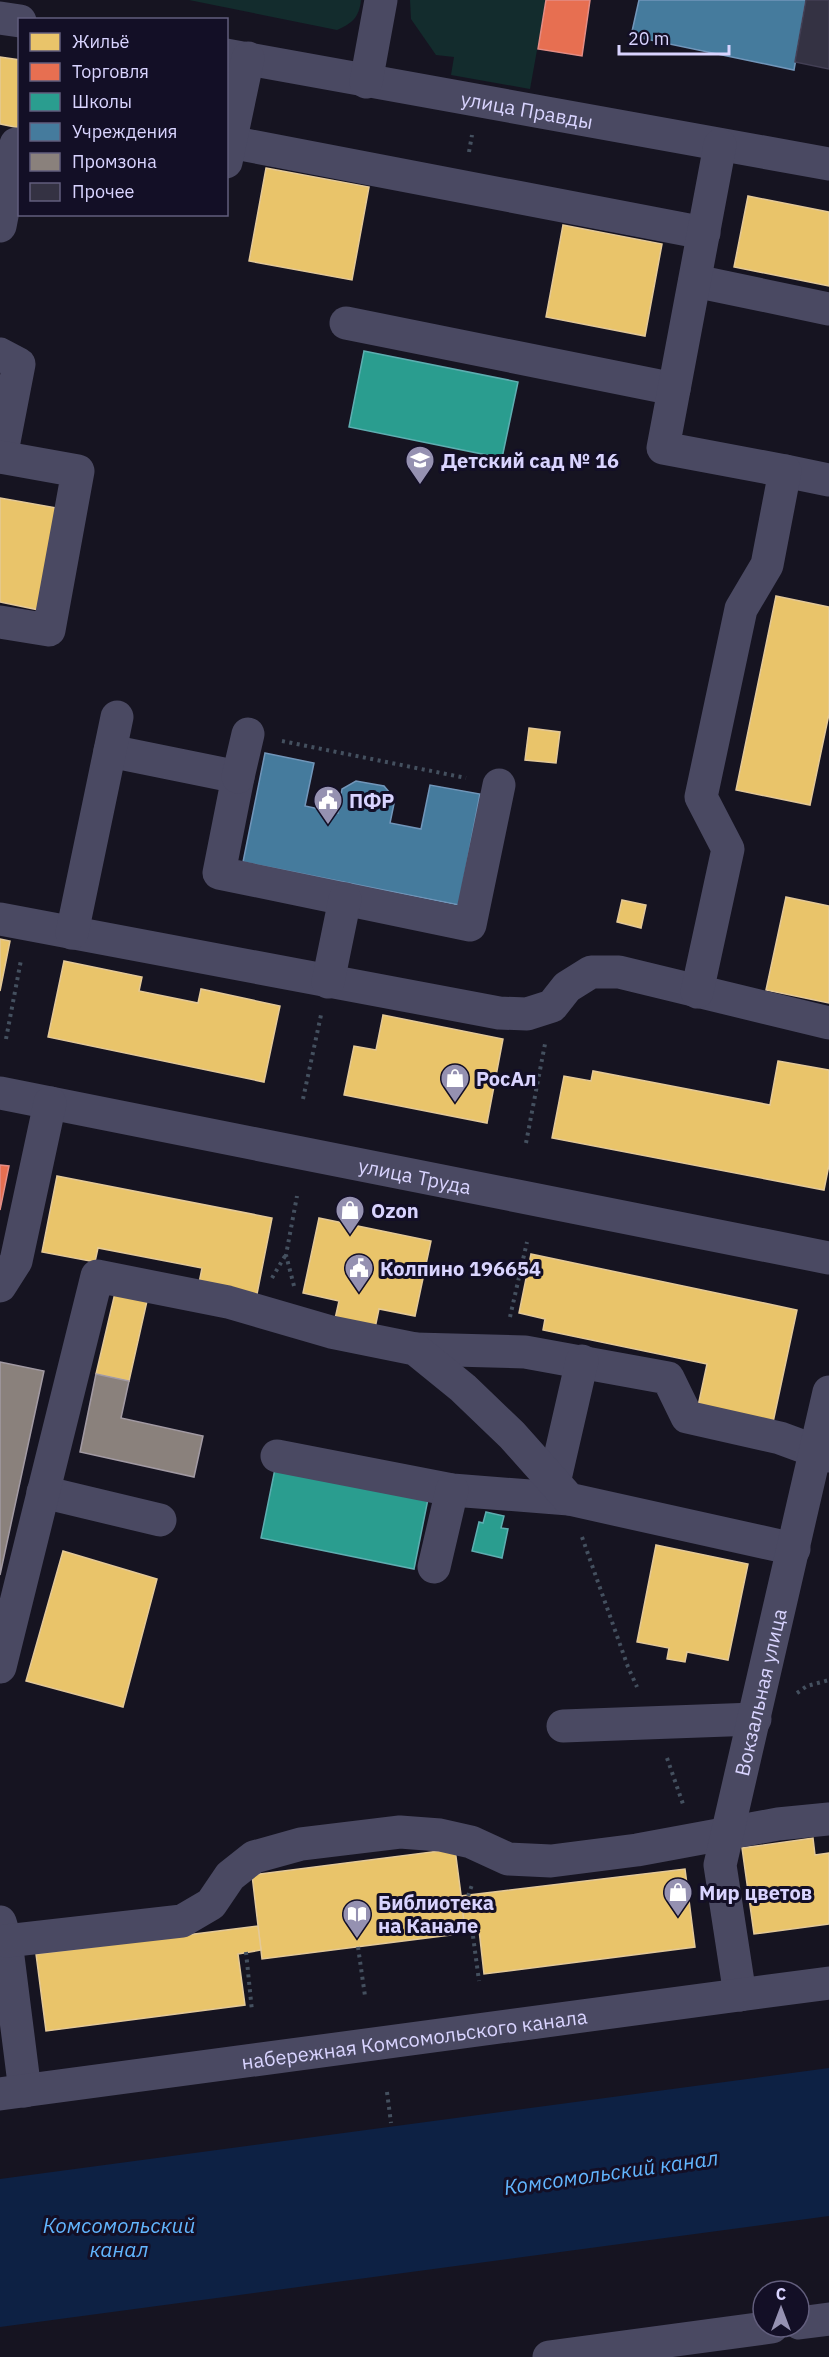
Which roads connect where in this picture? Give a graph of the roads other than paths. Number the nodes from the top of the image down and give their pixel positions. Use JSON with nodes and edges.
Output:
{"nodes":[{"id":1,"x":381,"y":0,"type":"edge"},
{"id":2,"x":0,"y":18,"type":"edge"},
{"id":3,"x":18,"y":21,"type":"edge"},
{"id":4,"x":237,"y":57,"type":"edge"},
{"id":5,"x":366,"y":82,"type":"junction"},
{"id":6,"x":18,"y":144,"type":"edge"},
{"id":7,"x":720,"y":145,"type":"junction"},
{"id":8,"x":229,"y":152,"type":"edge"},
{"id":9,"x":829,"y":164,"type":"edge"},
{"id":10,"x":1,"y":218,"type":"edge"},
{"id":11,"x":704,"y":233,"type":"junction"},
{"id":12,"x":695,"y":281,"type":"junction"},
{"id":13,"x":829,"y":309,"type":"edge"},
{"id":14,"x":346,"y":323,"type":"dead end"},
{"id":15,"x":0,"y":354,"type":"edge"},
{"id":16,"x":674,"y":389,"type":"junction"},
{"id":17,"x":0,"y":457,"type":"edge"},
{"id":18,"x":785,"y":471,"type":"junction"},
{"id":19,"x":829,"y":480,"type":"edge"},
{"id":20,"x":0,"y":622,"type":"edge"},
{"id":21,"x":117,"y":717,"type":"dead end"},
{"id":22,"x":248,"y":734,"type":"road end"},
{"id":23,"x":110,"y":751,"type":"junction"},
{"id":24,"x":238,"y":777,"type":"junction"},
{"id":25,"x":499,"y":785,"type":"road end"},
{"id":26,"x":345,"y":899,"type":"junction"},
{"id":27,"x":14,"y":922,"type":"edge"},
{"id":28,"x":72,"y":933,"type":"junction"},
{"id":29,"x":328,"y":982,"type":"junction"},
{"id":30,"x":697,"y":992,"type":"junction"},
{"id":31,"x":829,"y":1023,"type":"edge"},
{"id":32,"x":0,"y":1093,"type":"edge"},
{"id":33,"x":50,"y":1103,"type":"junction"},
{"id":34,"x":829,"y":1258,"type":"edge"},
{"id":35,"x":0,"y":1286,"type":"edge"},
{"id":36,"x":415,"y":1349,"type":"junction"},
{"id":37,"x":582,"y":1361,"type":"junction"},
{"id":38,"x":829,"y":1392,"type":"edge"},
{"id":39,"x":823,"y":1454,"type":"edge"},
{"id":40,"x":277,"y":1456,"type":"dead end"},
{"id":41,"x":452,"y":1490,"type":"junction"},
{"id":42,"x":562,"y":1491,"type":"junction"},
{"id":43,"x":43,"y":1492,"type":"junction"},
{"id":44,"x":160,"y":1520,"type":"dead end"},
{"id":45,"x":794,"y":1549,"type":"junction"},
{"id":46,"x":434,"y":1567,"type":"dead end"},
{"id":47,"x":0,"y":1667,"type":"edge"},
{"id":48,"x":755,"y":1719,"type":"junction"},
{"id":49,"x":563,"y":1726,"type":"dead end"},
{"id":50,"x":829,"y":1819,"type":"edge"},
{"id":51,"x":728,"y":1834,"type":"junction"},
{"id":52,"x":3,"y":1931,"type":"edge"},
{"id":53,"x":829,"y":1983,"type":"edge"},
{"id":54,"x":740,"y":1995,"type":"junction"},
{"id":55,"x":12,"y":2092,"type":"edge"},
{"id":56,"x":829,"y":2319,"type":"edge"},
{"id":57,"x":811,"y":2322,"type":"edge"},
{"id":58,"x":751,"y":2330,"type":"edge"},
{"id":59,"x":549,"y":2357,"type":"edge"}],
"edges":[{"from":1,"to":5,"type":"street"},
{"from":2,"to":3,"type":"street"},
{"from":4,"to":5,"type":"street","name":"улица Правды"},
{"from":4,"to":8,"type":"street"},
{"from":5,"to":7,"type":"street","name":"улица Правды"},
{"from":6,"to":10,"type":"street"},
{"from":7,"to":9,"type":"street","name":"улица Правды"},
{"from":7,"to":11,"type":"street"},
{"from":8,"to":11,"type":"street"},
{"from":11,"to":12,"type":"street"},
{"from":12,"to":13,"type":"street"},
{"from":12,"to":16,"type":"street"},
{"from":14,"to":16,"type":"street"},
{"from":15,"to":17,"type":"street"},
{"from":16,"to":18,"type":"street"},
{"from":17,"to":20,"type":"street"},
{"from":18,"to":19,"type":"street"},
{"from":18,"to":30,"type":"street"},
{"from":21,"to":23,"type":"street"},
{"from":22,"to":24,"type":"street"},
{"from":23,"to":24,"type":"street"},
{"from":23,"to":28,"type":"street"},
{"from":24,"to":26,"type":"street"},
{"from":25,"to":26,"type":"street"},
{"from":26,"to":29,"type":"street"},
{"from":27,"to":28,"type":"street"},
{"from":28,"to":29,"type":"street"},
{"from":29,"to":30,"type":"street"},
{"from":30,"to":31,"type":"street"},
{"from":32,"to":33,"type":"street","name":"улица Труда"},
{"from":33,"to":34,"type":"street","name":"улица Труда"},
{"from":33,"to":35,"type":"street"},
{"from":36,"to":37,"type":"street"},
{"from":36,"to":42,"type":"street"},
{"from":36,"to":43,"type":"street"},
{"from":37,"to":39,"type":"street"},
{"from":37,"to":42,"type":"street"},
{"from":38,"to":39,"type":"street","name":"Вокзальная улица"},
{"from":39,"to":45,"type":"street","name":"Вокзальная улица"},
{"from":40,"to":41,"type":"street"},
{"from":41,"to":42,"type":"street"},
{"from":41,"to":46,"type":"street"},
{"from":42,"to":45,"type":"street"},
{"from":43,"to":44,"type":"street"},
{"from":43,"to":47,"type":"street"},
{"from":45,"to":48,"type":"street","name":"Вокзальная улица"},
{"from":48,"to":49,"type":"street"},
{"from":48,"to":51,"type":"street","name":"Вокзальная улица"},
{"from":50,"to":51,"type":"street"},
{"from":51,"to":52,"type":"street"},
{"from":51,"to":54,"type":"street","name":"Вокзальная улица"},
{"from":52,"to":55,"type":"street"},
{"from":53,"to":54,"type":"street","name":"набережная Комсомольского канала"},
{"from":54,"to":55,"type":"street","name":"набережная Комсомольского канала"},
{"from":56,"to":57,"type":"street"},
{"from":58,"to":59,"type":"street"}]}
